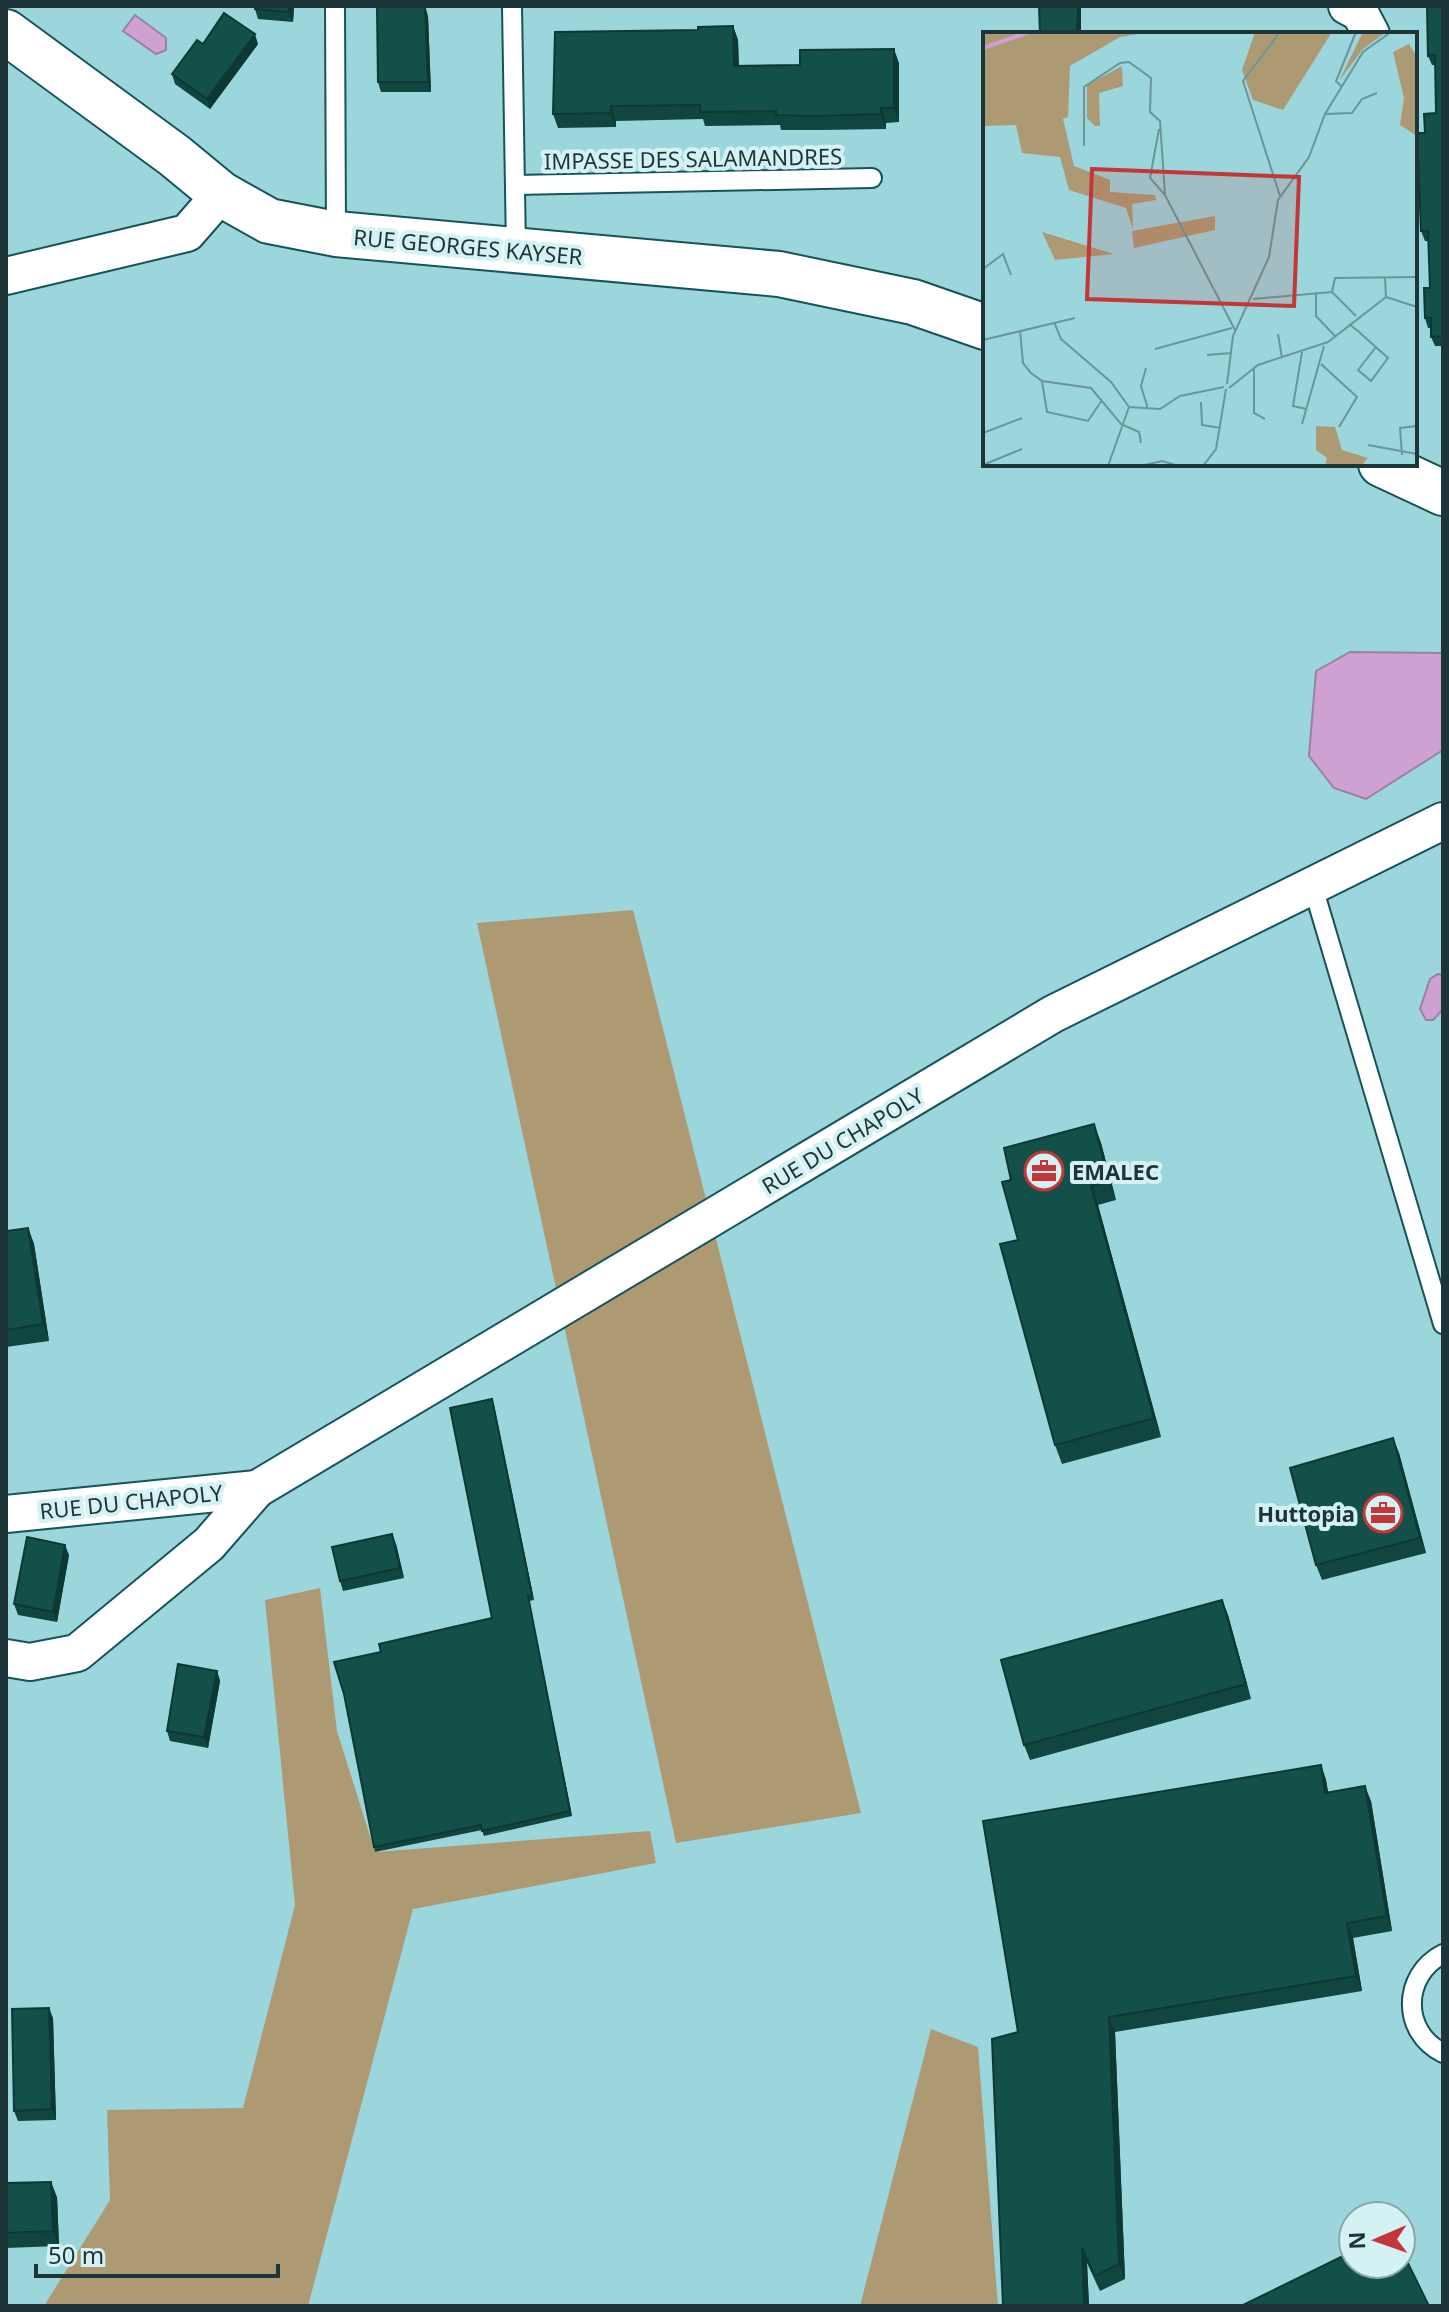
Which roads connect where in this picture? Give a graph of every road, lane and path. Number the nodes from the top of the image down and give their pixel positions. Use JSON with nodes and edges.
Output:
{"nodes":[{"id":1,"x":335,"y":6,"type":"edge"},
{"id":2,"x":512,"y":6,"type":"edge"},
{"id":3,"x":1347,"y":6,"type":"edge"},
{"id":4,"x":6,"y":32,"type":"edge"},
{"id":5,"x":1370,"y":32,"type":"edge"},
{"id":6,"x":872,"y":178,"type":"dead end"},
{"id":7,"x":515,"y":185,"type":"junction"},
{"id":8,"x":221,"y":194,"type":"junction"},
{"id":9,"x":336,"y":234,"type":"junction"},
{"id":10,"x":516,"y":250,"type":"junction"},
{"id":11,"x":6,"y":276,"type":"edge"},
{"id":12,"x":983,"y":326,"type":"edge"},
{"id":13,"x":1386,"y":466,"type":"edge"},
{"id":14,"x":1443,"y":493,"type":"edge"},
{"id":15,"x":1443,"y":821,"type":"edge"},
{"id":16,"x":1313,"y":887,"type":"junction"},
{"id":17,"x":1443,"y":1324,"type":"edge"},
{"id":18,"x":257,"y":1489,"type":"junction"},
{"id":19,"x":6,"y":1514,"type":"edge"},
{"id":20,"x":6,"y":1658,"type":"edge"},
{"id":21,"x":1443,"y":1954,"type":"edge"},
{"id":22,"x":1443,"y":2053,"type":"edge"}],
"edges":[{"from":1,"to":9,"type":"lane"},
{"from":2,"to":7,"type":"lane"},
{"from":3,"to":5,"type":"street"},
{"from":4,"to":8,"type":"street","name":"RUE GEORGES KAYSER"},
{"from":6,"to":7,"type":"lane","name":"IMPASSE DES SALAMANDRES"},
{"from":7,"to":10,"type":"lane"},
{"from":8,"to":9,"type":"street","name":"RUE GEORGES KAYSER"},
{"from":8,"to":11,"type":"street"},
{"from":9,"to":10,"type":"street","name":"RUE GEORGES KAYSER"},
{"from":10,"to":12,"type":"street","name":"RUE GEORGES KAYSER"},
{"from":13,"to":14,"type":"street"},
{"from":15,"to":16,"type":"street","name":"RUE DU CHAPOLY"},
{"from":16,"to":17,"type":"lane"},
{"from":16,"to":18,"type":"street","name":"RUE DU CHAPOLY"},
{"from":18,"to":19,"type":"street","name":"RUE DU CHAPOLY"},
{"from":18,"to":20,"type":"street","name":"RUE DU CHAPOLY"},
{"from":21,"to":22,"type":"lane"}]}
